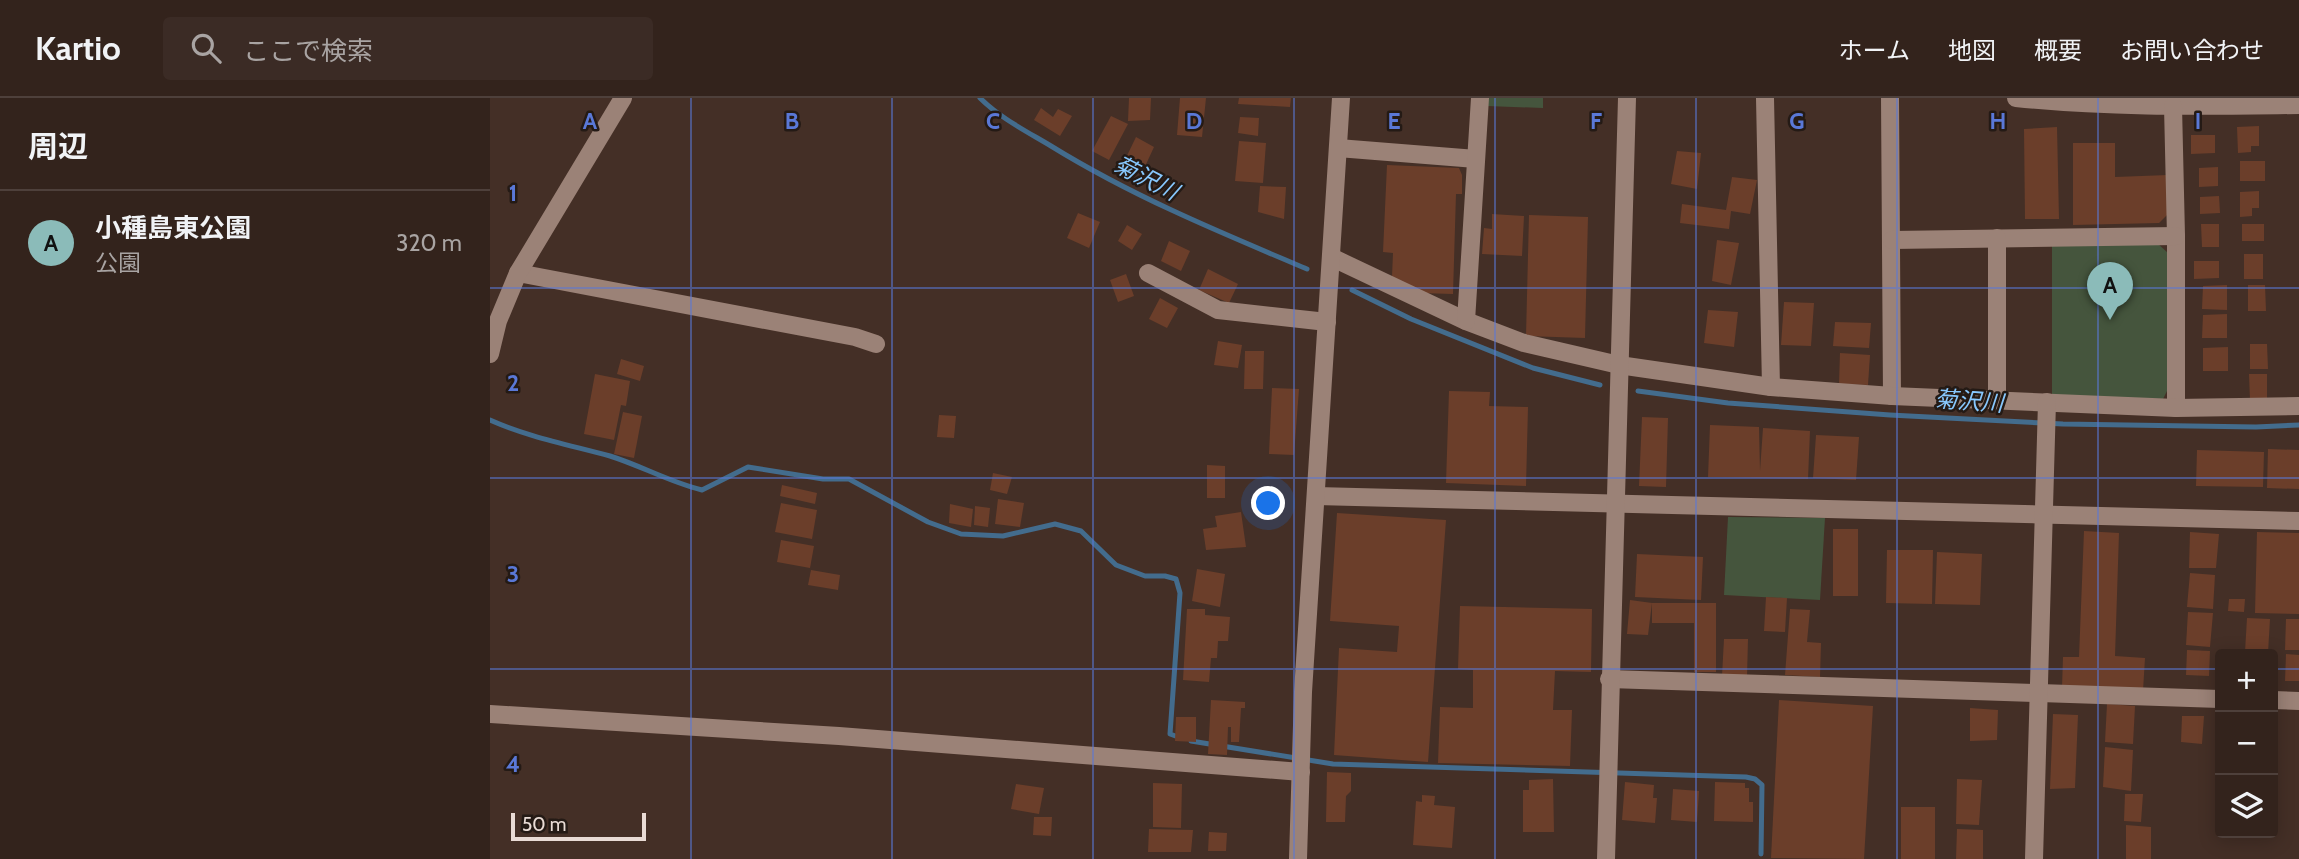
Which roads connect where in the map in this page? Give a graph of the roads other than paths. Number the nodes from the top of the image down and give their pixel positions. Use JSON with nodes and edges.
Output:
{"nodes":[{"id":1,"x":623,"y":98,"type":"edge"},
{"id":2,"x":1341,"y":98,"type":"edge"},
{"id":3,"x":1480,"y":98,"type":"edge"},
{"id":4,"x":1627,"y":98,"type":"edge"},
{"id":5,"x":1765,"y":98,"type":"edge"},
{"id":6,"x":1890,"y":98,"type":"edge"},
{"id":7,"x":2016,"y":98,"type":"edge"},
{"id":8,"x":2299,"y":104,"type":"edge"},
{"id":9,"x":2173,"y":106,"type":"junction"},
{"id":10,"x":1338,"y":148,"type":"junction"},
{"id":11,"x":1476,"y":159,"type":"junction"},
{"id":12,"x":2176,"y":236,"type":"junction"},
{"id":13,"x":1997,"y":238,"type":"junction"},
{"id":14,"x":1892,"y":240,"type":"junction"},
{"id":15,"x":1331,"y":257,"type":"junction"},
{"id":16,"x":518,"y":273,"type":"junction"},
{"id":17,"x":1148,"y":273,"type":"dead end"},
{"id":18,"x":1327,"y":321,"type":"junction"},
{"id":19,"x":1466,"y":321,"type":"junction"},
{"id":20,"x":876,"y":344,"type":"dead end"},
{"id":21,"x":490,"y":354,"type":"edge"},
{"id":22,"x":1619,"y":365,"type":"junction"},
{"id":23,"x":1771,"y":387,"type":"junction"},
{"id":24,"x":1892,"y":396,"type":"junction"},
{"id":25,"x":1997,"y":400,"type":"junction"},
{"id":26,"x":2299,"y":406,"type":"edge"},
{"id":27,"x":2047,"y":407,"type":"junction"},
{"id":28,"x":2176,"y":408,"type":"junction"},
{"id":29,"x":1316,"y":496,"type":"junction"},
{"id":30,"x":1615,"y":502,"type":"junction"},
{"id":31,"x":2043,"y":515,"type":"junction"},
{"id":32,"x":2299,"y":521,"type":"edge"},
{"id":33,"x":1609,"y":679,"type":"junction"},
{"id":34,"x":2038,"y":695,"type":"junction"},
{"id":35,"x":2215,"y":699,"type":"edge"},
{"id":36,"x":2278,"y":700,"type":"edge"},
{"id":37,"x":2299,"y":701,"type":"edge"},
{"id":38,"x":490,"y":713,"type":"edge"},
{"id":39,"x":1301,"y":772,"type":"junction"},
{"id":40,"x":1298,"y":859,"type":"edge"},
{"id":41,"x":1606,"y":859,"type":"edge"},
{"id":42,"x":2034,"y":859,"type":"edge"}],
"edges":[{"from":1,"to":16,"type":"street"},
{"from":2,"to":10,"type":"street"},
{"from":3,"to":11,"type":"street"},
{"from":4,"to":22,"type":"street"},
{"from":5,"to":23,"type":"street"},
{"from":6,"to":14,"type":"street"},
{"from":7,"to":9,"type":"street"},
{"from":8,"to":9,"type":"street"},
{"from":9,"to":12,"type":"street"},
{"from":10,"to":11,"type":"street"},
{"from":10,"to":15,"type":"street"},
{"from":11,"to":19,"type":"street"},
{"from":12,"to":13,"type":"street"},
{"from":12,"to":28,"type":"street"},
{"from":13,"to":14,"type":"street"},
{"from":13,"to":25,"type":"street"},
{"from":14,"to":24,"type":"street"},
{"from":15,"to":18,"type":"street"},
{"from":15,"to":19,"type":"street"},
{"from":16,"to":20,"type":"street"},
{"from":16,"to":21,"type":"street"},
{"from":17,"to":18,"type":"street"},
{"from":18,"to":29,"type":"street"},
{"from":19,"to":22,"type":"street"},
{"from":22,"to":23,"type":"street"},
{"from":22,"to":30,"type":"street"},
{"from":23,"to":24,"type":"street"},
{"from":24,"to":25,"type":"street"},
{"from":25,"to":27,"type":"street"},
{"from":26,"to":28,"type":"street"},
{"from":27,"to":28,"type":"street"},
{"from":27,"to":31,"type":"street"},
{"from":29,"to":30,"type":"street"},
{"from":29,"to":39,"type":"street"},
{"from":30,"to":31,"type":"street"},
{"from":30,"to":33,"type":"street"},
{"from":31,"to":32,"type":"street"},
{"from":31,"to":34,"type":"street"},
{"from":33,"to":34,"type":"street"},
{"from":33,"to":41,"type":"street"},
{"from":34,"to":35,"type":"street"},
{"from":34,"to":42,"type":"street"},
{"from":36,"to":37,"type":"street"},
{"from":38,"to":39,"type":"street"},
{"from":39,"to":40,"type":"street"}]}
